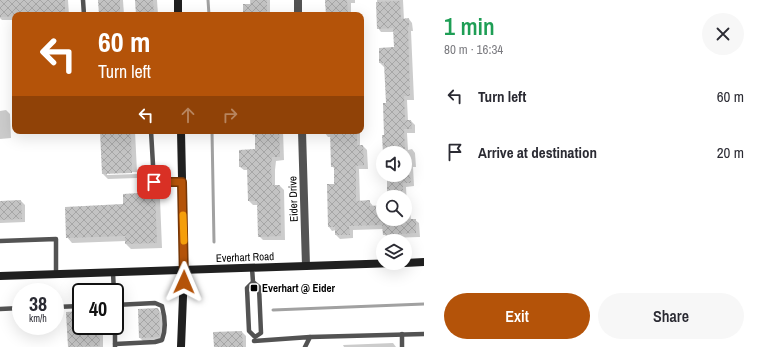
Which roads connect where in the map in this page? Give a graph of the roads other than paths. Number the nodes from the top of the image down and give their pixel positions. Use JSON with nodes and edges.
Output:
{"nodes":[{"id":1,"x":83,"y":0,"type":"edge"},
{"id":2,"x":178,"y":0,"type":"edge"},
{"id":3,"x":298,"y":0,"type":"edge"},
{"id":4,"x":84,"y":12,"type":"edge"},
{"id":5,"x":178,"y":12,"type":"edge"},
{"id":6,"x":298,"y":12,"type":"edge"},
{"id":7,"x":151,"y":134,"type":"edge"},
{"id":8,"x":181,"y":134,"type":"edge"},
{"id":9,"x":302,"y":134,"type":"edge"},
{"id":10,"x":182,"y":182,"type":"junction"},
{"id":11,"x":0,"y":241,"type":"edge"},
{"id":12,"x":424,"y":262,"type":"edge"},
{"id":13,"x":412,"y":263,"type":"edge"},
{"id":14,"x":376,"y":264,"type":"edge"},
{"id":15,"x":306,"y":266,"type":"junction"},
{"id":16,"x":252,"y":268,"type":"junction"},
{"id":17,"x":184,"y":271,"type":"junction"},
{"id":18,"x":113,"y":273,"type":"junction"},
{"id":19,"x":56,"y":274,"type":"junction"},
{"id":20,"x":0,"y":276,"type":"edge"},
{"id":21,"x":253,"y":282,"type":"junction"},
{"id":22,"x":114,"y":283,"type":"edge"},
{"id":23,"x":124,"y":305,"type":"edge"},
{"id":24,"x":12,"y":308,"type":"edge"},
{"id":25,"x":0,"y":309,"type":"edge"},
{"id":26,"x":402,"y":334,"type":"junction"},
{"id":27,"x":424,"y":334,"type":"edge"},
{"id":28,"x":310,"y":337,"type":"junction"},
{"id":29,"x":254,"y":339,"type":"junction"},
{"id":30,"x":115,"y":345,"type":"edge"},
{"id":31,"x":181,"y":347,"type":"edge"},
{"id":32,"x":254,"y":347,"type":"edge"},
{"id":33,"x":305,"y":347,"type":"edge"},
{"id":34,"x":402,"y":347,"type":"edge"}],
"edges":[{"from":1,"to":4,"type":"lane"},
{"from":2,"to":5,"type":"main road"},
{"from":3,"to":6,"type":"street"},
{"from":7,"to":10,"type":"lane"},
{"from":8,"to":10,"type":"main road"},
{"from":9,"to":15,"type":"street","name":"Eider Drive"},
{"from":10,"to":17,"type":"main road"},
{"from":11,"to":19,"type":"lane"},
{"from":12,"to":13,"type":"main road"},
{"from":14,"to":15,"type":"main road","name":"Everhart Road"},
{"from":15,"to":16,"type":"main road","name":"Everhart Road"},
{"from":16,"to":17,"type":"main road","name":"Everhart Road"},
{"from":16,"to":21,"type":"lane"},
{"from":17,"to":18,"type":"main road","name":"Everhart Road"},
{"from":17,"to":31,"type":"main road"},
{"from":18,"to":19,"type":"main road","name":"Everhart Road"},
{"from":18,"to":22,"type":"lane"},
{"from":19,"to":20,"type":"main road","name":"Everhart Road"},
{"from":21,"to":29,"type":"lane"},
{"from":21,"to":29,"type":"lane"},
{"from":23,"to":30,"type":"lane"},
{"from":24,"to":25,"type":"lane"},
{"from":26,"to":27,"type":"lane"},
{"from":26,"to":28,"type":"lane"},
{"from":26,"to":34,"type":"lane"},
{"from":28,"to":29,"type":"lane"},
{"from":28,"to":33,"type":"lane"},
{"from":29,"to":32,"type":"lane"}]}
